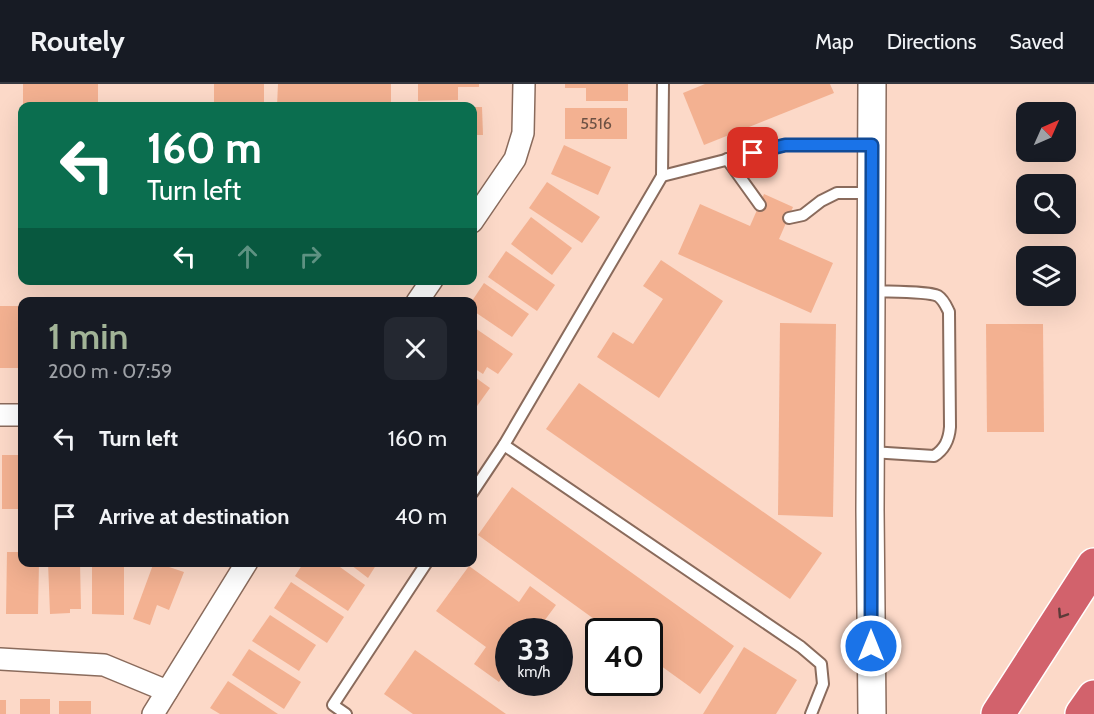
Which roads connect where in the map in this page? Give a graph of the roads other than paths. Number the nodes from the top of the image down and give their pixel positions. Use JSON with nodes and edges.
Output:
{"nodes":[{"id":1,"x":524,"y":84,"type":"edge"},
{"id":2,"x":663,"y":84,"type":"edge"},
{"id":3,"x":872,"y":84,"type":"edge"},
{"id":4,"x":872,"y":145,"type":"junction"},
{"id":5,"x":726,"y":159,"type":"junction"},
{"id":6,"x":662,"y":176,"type":"junction"},
{"id":7,"x":872,"y":193,"type":"junction"},
{"id":8,"x":760,"y":205,"type":"dead end"},
{"id":9,"x":477,"y":214,"type":"edge"},
{"id":10,"x":789,"y":218,"type":"dead end"},
{"id":11,"x":872,"y":291,"type":"junction"},
{"id":12,"x":0,"y":415,"type":"edge"},
{"id":13,"x":18,"y":415,"type":"edge"},
{"id":14,"x":504,"y":445,"type":"junction"},
{"id":15,"x":870,"y":452,"type":"junction"},
{"id":16,"x":477,"y":486,"type":"edge"},
{"id":17,"x":1094,"y":565,"type":"edge"},
{"id":18,"x":243,"y":567,"type":"edge"},
{"id":19,"x":424,"y":567,"type":"edge"},
{"id":20,"x":0,"y":659,"type":"edge"},
{"id":21,"x":167,"y":691,"type":"junction"},
{"id":22,"x":1094,"y":697,"type":"edge"},
{"id":23,"x":153,"y":714,"type":"edge"},
{"id":24,"x":346,"y":714,"type":"edge"},
{"id":25,"x":811,"y":714,"type":"edge"},
{"id":26,"x":872,"y":714,"type":"edge"},
{"id":27,"x":998,"y":714,"type":"edge"},
{"id":28,"x":1083,"y":714,"type":"edge"}],
"edges":[{"from":1,"to":9,"type":"street"},
{"from":2,"to":6,"type":"lane"},
{"from":3,"to":4,"type":"street"},
{"from":4,"to":5,"type":"lane"},
{"from":4,"to":7,"type":"street"},
{"from":5,"to":6,"type":"lane"},
{"from":5,"to":8,"type":"lane"},
{"from":6,"to":14,"type":"lane"},
{"from":7,"to":10,"type":"lane"},
{"from":7,"to":11,"type":"street"},
{"from":11,"to":15,"type":"street"},
{"from":11,"to":15,"type":"lane"},
{"from":12,"to":13,"type":"street"},
{"from":14,"to":16,"type":"lane"},
{"from":14,"to":25,"type":"lane"},
{"from":15,"to":26,"type":"street"},
{"from":17,"to":27,"type":"highway","one_way":true},
{"from":18,"to":21,"type":"street"},
{"from":19,"to":24,"type":"lane"},
{"from":20,"to":21,"type":"street"},
{"from":21,"to":23,"type":"street"},
{"from":22,"to":28,"type":"highway"}]}
